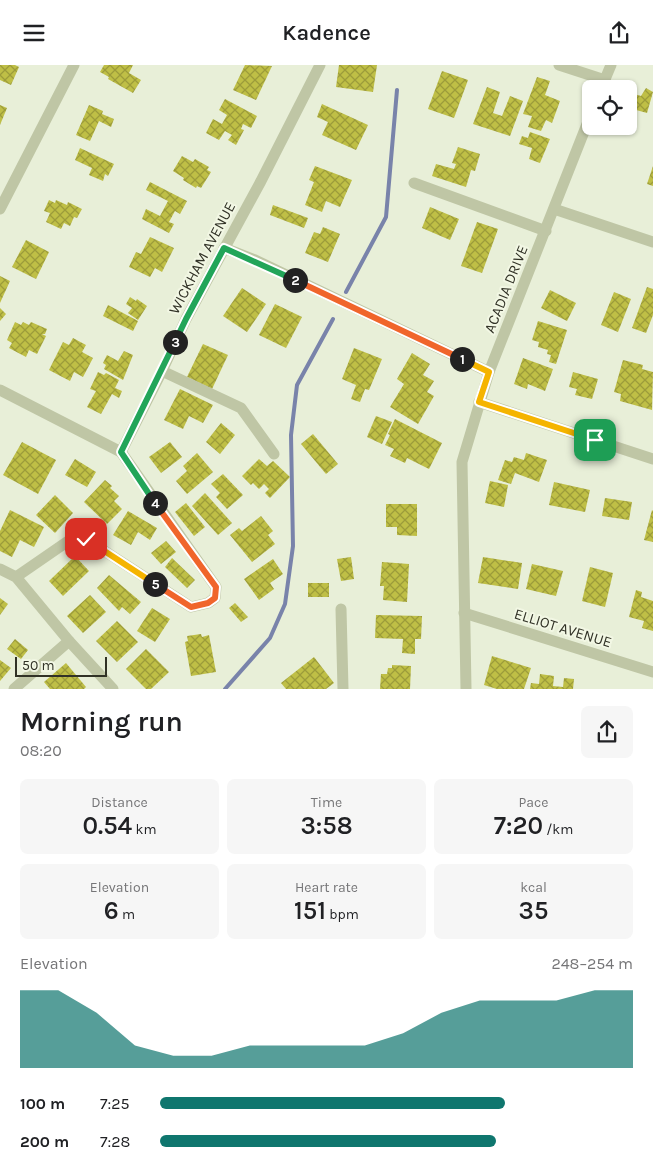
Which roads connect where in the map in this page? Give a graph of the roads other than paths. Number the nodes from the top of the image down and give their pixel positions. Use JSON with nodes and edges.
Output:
{"nodes":[{"id":1,"x":74,"y":65,"type":"edge"},
{"id":2,"x":320,"y":65,"type":"edge"},
{"id":3,"x":559,"y":65,"type":"edge"},
{"id":4,"x":611,"y":65,"type":"edge"},
{"id":5,"x":592,"y":80,"type":"edge"},
{"id":6,"x":605,"y":80,"type":"edge"},
{"id":7,"x":583,"y":135,"type":"edge"},
{"id":8,"x":414,"y":183,"type":"dead end"},
{"id":9,"x":0,"y":209,"type":"edge"},
{"id":10,"x":554,"y":209,"type":"junction"},
{"id":11,"x":546,"y":231,"type":"junction"},
{"id":12,"x":653,"y":242,"type":"edge"},
{"id":13,"x":224,"y":248,"type":"junction"},
{"id":14,"x":162,"y":371,"type":"junction"},
{"id":15,"x":489,"y":372,"type":"junction"},
{"id":16,"x":0,"y":391,"type":"edge"},
{"id":17,"x":479,"y":402,"type":"junction"},
{"id":18,"x":121,"y":452,"type":"junction"},
{"id":19,"x":274,"y":454,"type":"dead end"},
{"id":20,"x":653,"y":459,"type":"edge"},
{"id":21,"x":0,"y":569,"type":"edge"},
{"id":22,"x":16,"y":577,"type":"junction"},
{"id":23,"x":341,"y":609,"type":"dead end"},
{"id":24,"x":464,"y":613,"type":"junction"},
{"id":25,"x":69,"y":641,"type":"junction"},
{"id":26,"x":653,"y":671,"type":"edge"},
{"id":27,"x":14,"y":689,"type":"edge"},
{"id":28,"x":113,"y":689,"type":"edge"},
{"id":29,"x":343,"y":689,"type":"edge"},
{"id":30,"x":466,"y":689,"type":"edge"}],
"edges":[{"from":1,"to":9,"type":"street"},
{"from":2,"to":13,"type":"street","name":"WICKHAM AVENUE"},
{"from":3,"to":5,"type":"street"},
{"from":4,"to":6,"type":"street"},
{"from":7,"to":10,"type":"street","name":"ACADIA DRIVE"},
{"from":8,"to":11,"type":"street"},
{"from":10,"to":11,"type":"street","name":"ACADIA DRIVE"},
{"from":10,"to":12,"type":"street"},
{"from":11,"to":15,"type":"street","name":"ACADIA DRIVE"},
{"from":13,"to":14,"type":"street","name":"WICKHAM AVENUE"},
{"from":13,"to":15,"type":"street"},
{"from":14,"to":18,"type":"street","name":"WICKHAM AVENUE"},
{"from":14,"to":19,"type":"street"},
{"from":15,"to":17,"type":"street","name":"ACADIA DRIVE"},
{"from":16,"to":18,"type":"street"},
{"from":17,"to":20,"type":"street"},
{"from":17,"to":24,"type":"street","name":"ACADIA DRIVE"},
{"from":18,"to":22,"type":"street"},
{"from":21,"to":22,"type":"street"},
{"from":22,"to":25,"type":"street"},
{"from":23,"to":29,"type":"street"},
{"from":24,"to":26,"type":"street","name":"ELLIOT AVENUE"},
{"from":24,"to":30,"type":"street","name":"ACADIA DRIVE"},
{"from":25,"to":27,"type":"street"},
{"from":25,"to":28,"type":"street"}]}
